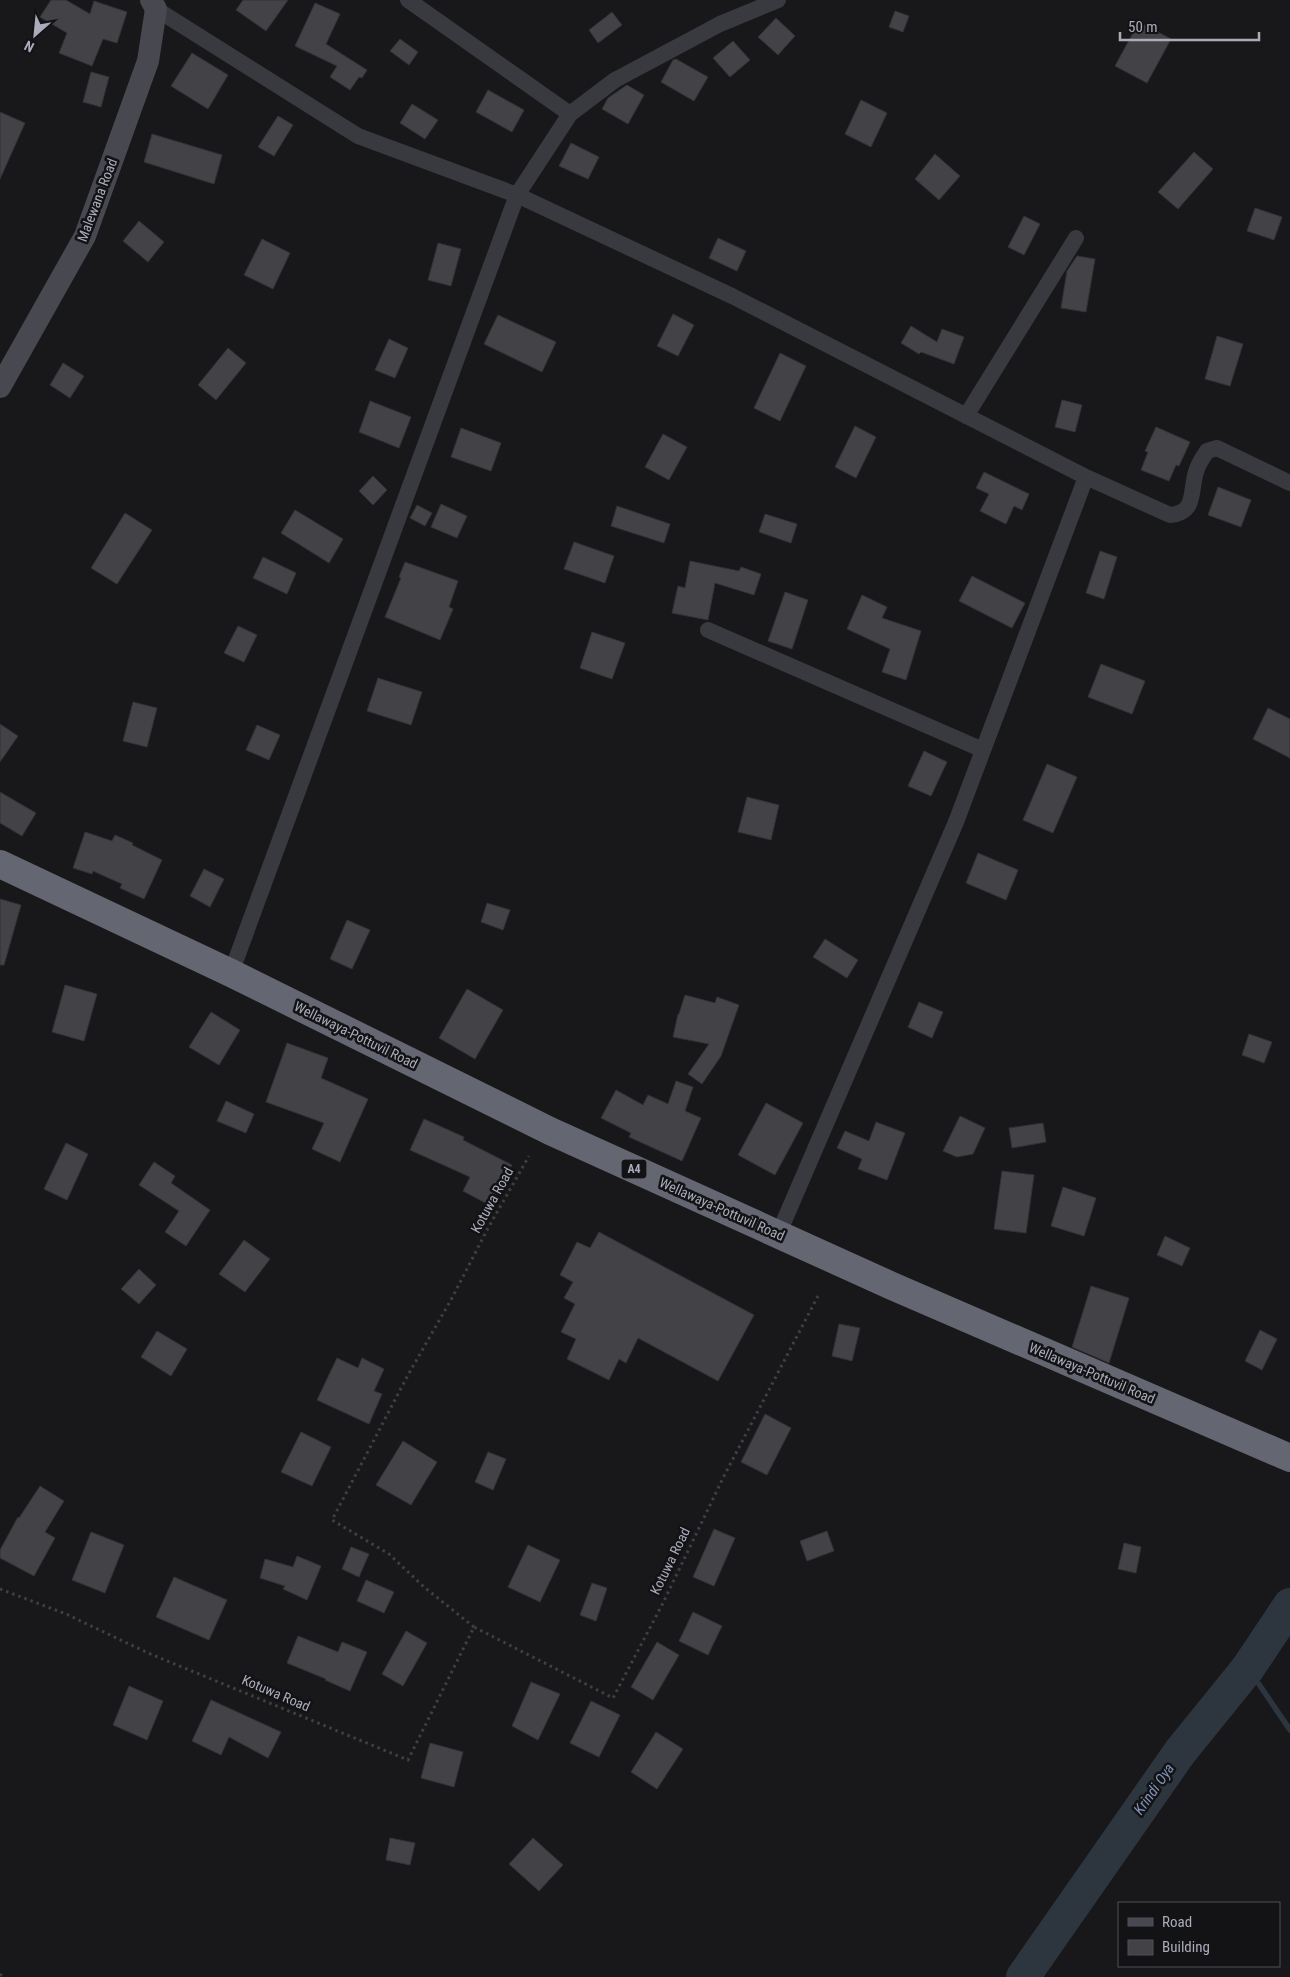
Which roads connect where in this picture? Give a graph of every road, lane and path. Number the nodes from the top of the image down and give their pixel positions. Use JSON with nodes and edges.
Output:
{"nodes":[{"id":1,"x":408,"y":0,"type":"edge"},
{"id":2,"x":778,"y":0,"type":"edge"},
{"id":3,"x":154,"y":4,"type":"edge"},
{"id":4,"x":570,"y":114,"type":"junction"},
{"id":5,"x":517,"y":195,"type":"junction"},
{"id":6,"x":1076,"y":238,"type":"dead end"},
{"id":7,"x":0,"y":387,"type":"edge"},
{"id":8,"x":966,"y":416,"type":"junction"},
{"id":9,"x":1086,"y":478,"type":"junction"},
{"id":10,"x":1290,"y":483,"type":"edge"},
{"id":11,"x":708,"y":630,"type":"dead end"},
{"id":12,"x":983,"y":750,"type":"junction"},
{"id":13,"x":0,"y":864,"type":"edge"},
{"id":14,"x":231,"y":973,"type":"junction"},
{"id":15,"x":529,"y":1156,"type":"dead end"},
{"id":16,"x":778,"y":1234,"type":"junction"},
{"id":17,"x":818,"y":1296,"type":"dead end"},
{"id":18,"x":1284,"y":1456,"type":"edge"},
{"id":19,"x":0,"y":1589,"type":"edge"},
{"id":20,"x":474,"y":1627,"type":"junction"},
{"id":21,"x":0,"y":1974,"type":"edge"},
{"id":22,"x":3,"y":1977,"type":"edge"}],
"edges":[{"from":1,"to":4,"type":"street"},
{"from":2,"to":4,"type":"street"},
{"from":3,"to":5,"type":"street"},
{"from":3,"to":7,"type":"street","name":"Malewana Road"},
{"from":4,"to":5,"type":"street"},
{"from":5,"to":8,"type":"street"},
{"from":5,"to":14,"type":"street"},
{"from":6,"to":8,"type":"street"},
{"from":8,"to":9,"type":"street"},
{"from":9,"to":10,"type":"street"},
{"from":9,"to":12,"type":"street"},
{"from":11,"to":12,"type":"street"},
{"from":12,"to":16,"type":"street"},
{"from":13,"to":14,"type":"highway","name":"Wellawaya-Pottuvil Road","number":"A4"},
{"from":14,"to":16,"type":"highway","name":"Wellawaya-Pottuvil Road","number":"A4"},
{"from":15,"to":20,"type":"path","name":"Kotuwa Road"},
{"from":16,"to":18,"type":"highway","name":"Wellawaya-Pottuvil Road","number":"A4"},
{"from":17,"to":20,"type":"path","name":"Kotuwa Road"},
{"from":19,"to":20,"type":"path","name":"Kotuwa Road"},
{"from":21,"to":22,"type":"path"}]}
